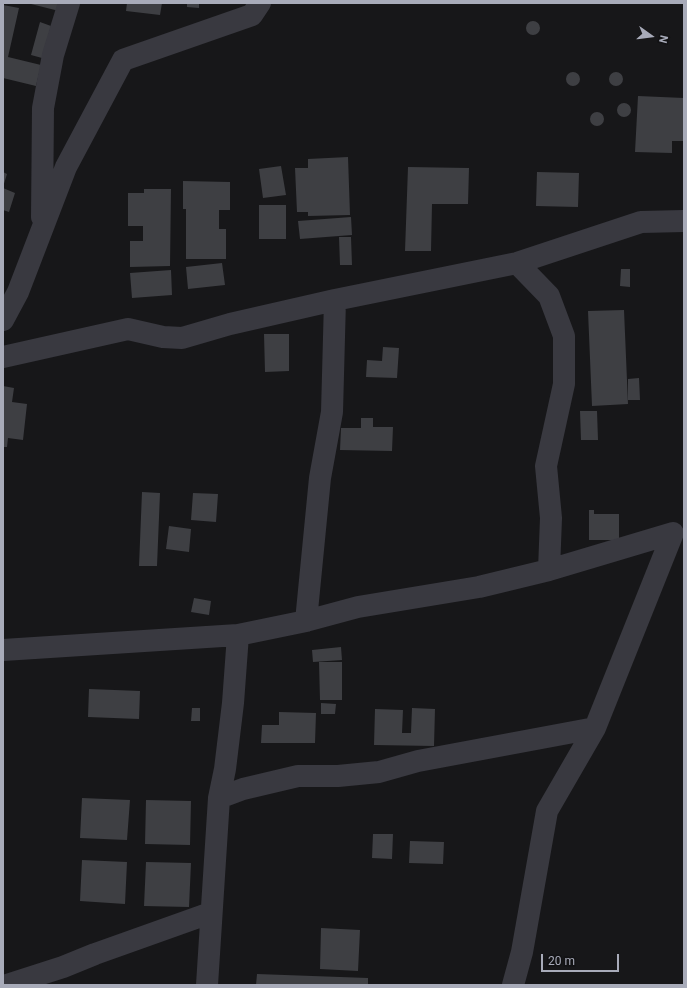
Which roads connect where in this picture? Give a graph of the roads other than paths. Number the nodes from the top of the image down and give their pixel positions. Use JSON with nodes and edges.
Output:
{"nodes":[{"id":1,"x":69,"y":3,"type":"edge"},
{"id":2,"x":271,"y":3,"type":"edge"},
{"id":3,"x":256,"y":9,"type":"edge"},
{"id":4,"x":684,"y":221,"type":"edge"},
{"id":5,"x":43,"y":228,"type":"junction"},
{"id":6,"x":517,"y":263,"type":"junction"},
{"id":7,"x":335,"y":300,"type":"junction"},
{"id":8,"x":3,"y":320,"type":"edge"},
{"id":9,"x":3,"y":358,"type":"edge"},
{"id":10,"x":679,"y":530,"type":"edge"},
{"id":11,"x":549,"y":570,"type":"junction"},
{"id":12,"x":306,"y":621,"type":"junction"},
{"id":13,"x":238,"y":635,"type":"junction"},
{"id":14,"x":3,"y":650,"type":"edge"},
{"id":15,"x":595,"y":728,"type":"junction"},
{"id":16,"x":219,"y":798,"type":"junction"},
{"id":17,"x":210,"y":913,"type":"junction"},
{"id":18,"x":7,"y":985,"type":"edge"},
{"id":19,"x":206,"y":985,"type":"edge"},
{"id":20,"x":513,"y":985,"type":"edge"}],
"edges":[{"from":1,"to":5,"type":"street"},
{"from":2,"to":3,"type":"street"},
{"from":3,"to":5,"type":"street"},
{"from":4,"to":6,"type":"street"},
{"from":5,"to":8,"type":"street"},
{"from":6,"to":7,"type":"street"},
{"from":6,"to":11,"type":"street"},
{"from":7,"to":9,"type":"street"},
{"from":7,"to":12,"type":"street"},
{"from":10,"to":11,"type":"street"},
{"from":10,"to":15,"type":"street"},
{"from":11,"to":12,"type":"street"},
{"from":12,"to":13,"type":"street"},
{"from":13,"to":14,"type":"street"},
{"from":13,"to":16,"type":"street"},
{"from":15,"to":16,"type":"street"},
{"from":15,"to":20,"type":"street"},
{"from":16,"to":17,"type":"street"},
{"from":17,"to":18,"type":"street"},
{"from":17,"to":19,"type":"street"}]}
